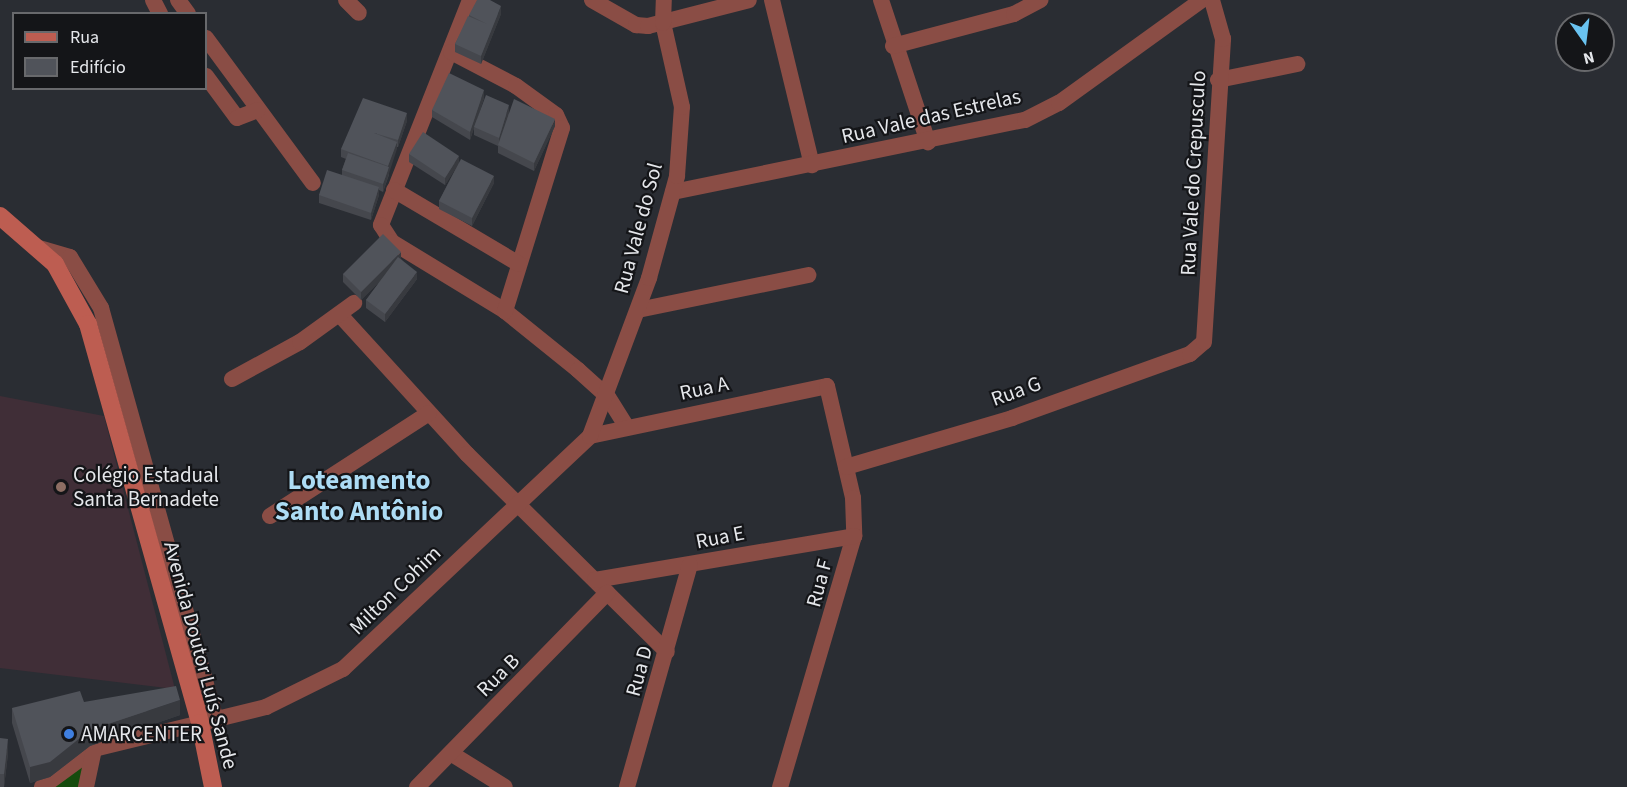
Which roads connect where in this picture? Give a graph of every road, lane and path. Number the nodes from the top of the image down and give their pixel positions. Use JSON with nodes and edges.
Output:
{"nodes":[{"id":1,"x":346,"y":0,"type":"edge"},
{"id":2,"x":470,"y":0,"type":"edge"},
{"id":3,"x":592,"y":0,"type":"edge"},
{"id":4,"x":664,"y":0,"type":"edge"},
{"id":5,"x":749,"y":0,"type":"edge"},
{"id":6,"x":772,"y":0,"type":"edge"},
{"id":7,"x":881,"y":0,"type":"edge"},
{"id":8,"x":1040,"y":0,"type":"edge"},
{"id":9,"x":1202,"y":0,"type":"edge"},
{"id":10,"x":1212,"y":0,"type":"edge"},
{"id":11,"x":359,"y":13,"type":"dead end"},
{"id":12,"x":663,"y":24,"type":"junction"},
{"id":13,"x":207,"y":39,"type":"edge"},
{"id":14,"x":893,"y":46,"type":"junction"},
{"id":15,"x":451,"y":52,"type":"junction"},
{"id":16,"x":1297,"y":64,"type":"dead end"},
{"id":17,"x":207,"y":77,"type":"edge"},
{"id":18,"x":1218,"y":80,"type":"junction"},
{"id":19,"x":258,"y":110,"type":"junction"},
{"id":20,"x":928,"y":142,"type":"junction"},
{"id":21,"x":812,"y":165,"type":"junction"},
{"id":22,"x":313,"y":183,"type":"dead end"},
{"id":23,"x":394,"y":190,"type":"junction"},
{"id":24,"x":672,"y":192,"type":"junction"},
{"id":25,"x":0,"y":216,"type":"edge"},
{"id":26,"x":519,"y":264,"type":"junction"},
{"id":27,"x":808,"y":275,"type":"dead end"},
{"id":28,"x":354,"y":303,"type":"dead end"},
{"id":29,"x":638,"y":310,"type":"junction"},
{"id":30,"x":505,"y":311,"type":"junction"},
{"id":31,"x":341,"y":316,"type":"junction"},
{"id":32,"x":1198,"y":349,"type":"joint"},
{"id":33,"x":232,"y":379,"type":"dead end"},
{"id":34,"x":827,"y":386,"type":"joint"},
{"id":35,"x":608,"y":397,"type":"junction"},
{"id":36,"x":429,"y":413,"type":"junction"},
{"id":37,"x":627,"y":428,"type":"junction"},
{"id":38,"x":590,"y":436,"type":"junction"},
{"id":39,"x":846,"y":467,"type":"junction"},
{"id":40,"x":515,"y":503,"type":"junction"},
{"id":41,"x":270,"y":516,"type":"dead end"},
{"id":42,"x":854,"y":536,"type":"junction"},
{"id":43,"x":690,"y":565,"type":"junction"},
{"id":44,"x":595,"y":580,"type":"junction"},
{"id":45,"x":607,"y":593,"type":"junction"},
{"id":46,"x":667,"y":652,"type":"junction"},
{"id":47,"x":208,"y":722,"type":"junction"},
{"id":48,"x":94,"y":749,"type":"junction"},
{"id":49,"x":452,"y":754,"type":"junction"},
{"id":50,"x":42,"y":787,"type":"edge"},
{"id":51,"x":86,"y":787,"type":"edge"},
{"id":52,"x":213,"y":787,"type":"edge"},
{"id":53,"x":417,"y":787,"type":"edge"},
{"id":54,"x":505,"y":787,"type":"edge"},
{"id":55,"x":627,"y":787,"type":"edge"},
{"id":56,"x":780,"y":787,"type":"edge"}],
"edges":[{"from":1,"to":11,"type":"street"},
{"from":2,"to":15,"type":"street"},
{"from":3,"to":12,"type":"street"},
{"from":4,"to":12,"type":"street","name":"Rua Vale do Sol"},
{"from":5,"to":12,"type":"street"},
{"from":6,"to":21,"type":"street"},
{"from":7,"to":14,"type":"street"},
{"from":8,"to":14,"type":"street"},
{"from":9,"to":20,"type":"street","name":"Rua Vale das Estrelas"},
{"from":10,"to":18,"type":"street","name":"Rua Vale do Crepusculo"},
{"from":12,"to":24,"type":"street","name":"Rua Vale do Sol"},
{"from":13,"to":19,"type":"street"},
{"from":14,"to":20,"type":"street"},
{"from":15,"to":23,"type":"street"},
{"from":15,"to":26,"type":"street"},
{"from":16,"to":18,"type":"street"},
{"from":17,"to":19,"type":"street"},
{"from":18,"to":32,"type":"street","name":"Rua Vale do Crepusculo"},
{"from":19,"to":22,"type":"street"},
{"from":20,"to":21,"type":"street","name":"Rua Vale das Estrelas"},
{"from":21,"to":24,"type":"street","name":"Rua Vale das Estrelas"},
{"from":23,"to":26,"type":"street"},
{"from":23,"to":30,"type":"street"},
{"from":24,"to":29,"type":"street","name":"Rua Vale do Sol"},
{"from":25,"to":47,"type":"street","name":"Avenida Doutor Luís Sande"},
{"from":26,"to":30,"type":"street"},
{"from":27,"to":29,"type":"street"},
{"from":28,"to":31,"type":"street"},
{"from":29,"to":35,"type":"street","name":"Rua Vale do Sol"},
{"from":30,"to":35,"type":"street"},
{"from":31,"to":33,"type":"street"},
{"from":31,"to":36,"type":"street"},
{"from":32,"to":39,"type":"street","name":"Rua G"},
{"from":34,"to":37,"type":"street","name":"Rua A"},
{"from":34,"to":39,"type":"street","name":"Rua F"},
{"from":35,"to":37,"type":"street"},
{"from":35,"to":38,"type":"street","name":"Rua Vale do Sol"},
{"from":36,"to":40,"type":"street"},
{"from":36,"to":41,"type":"street"},
{"from":37,"to":38,"type":"street","name":"Rua A"},
{"from":38,"to":40,"type":"street","name":"Milton Cohim"},
{"from":39,"to":42,"type":"street","name":"Rua F"},
{"from":40,"to":44,"type":"street"},
{"from":40,"to":47,"type":"street","name":"Milton Cohim"},
{"from":42,"to":43,"type":"street","name":"Rua E"},
{"from":42,"to":56,"type":"street","name":"Rua F"},
{"from":43,"to":44,"type":"street","name":"Rua E"},
{"from":43,"to":46,"type":"street","name":"Rua D"},
{"from":44,"to":45,"type":"street"},
{"from":45,"to":46,"type":"street"},
{"from":45,"to":49,"type":"street","name":"Rua B"},
{"from":46,"to":55,"type":"street","name":"Rua D"},
{"from":47,"to":48,"type":"street","name":"Milton Cohim"},
{"from":47,"to":52,"type":"street","name":"Avenida Doutor Luís Sande"},
{"from":48,"to":50,"type":"street"},
{"from":48,"to":51,"type":"street"},
{"from":49,"to":53,"type":"street","name":"Rua B"},
{"from":49,"to":54,"type":"street"}]}
